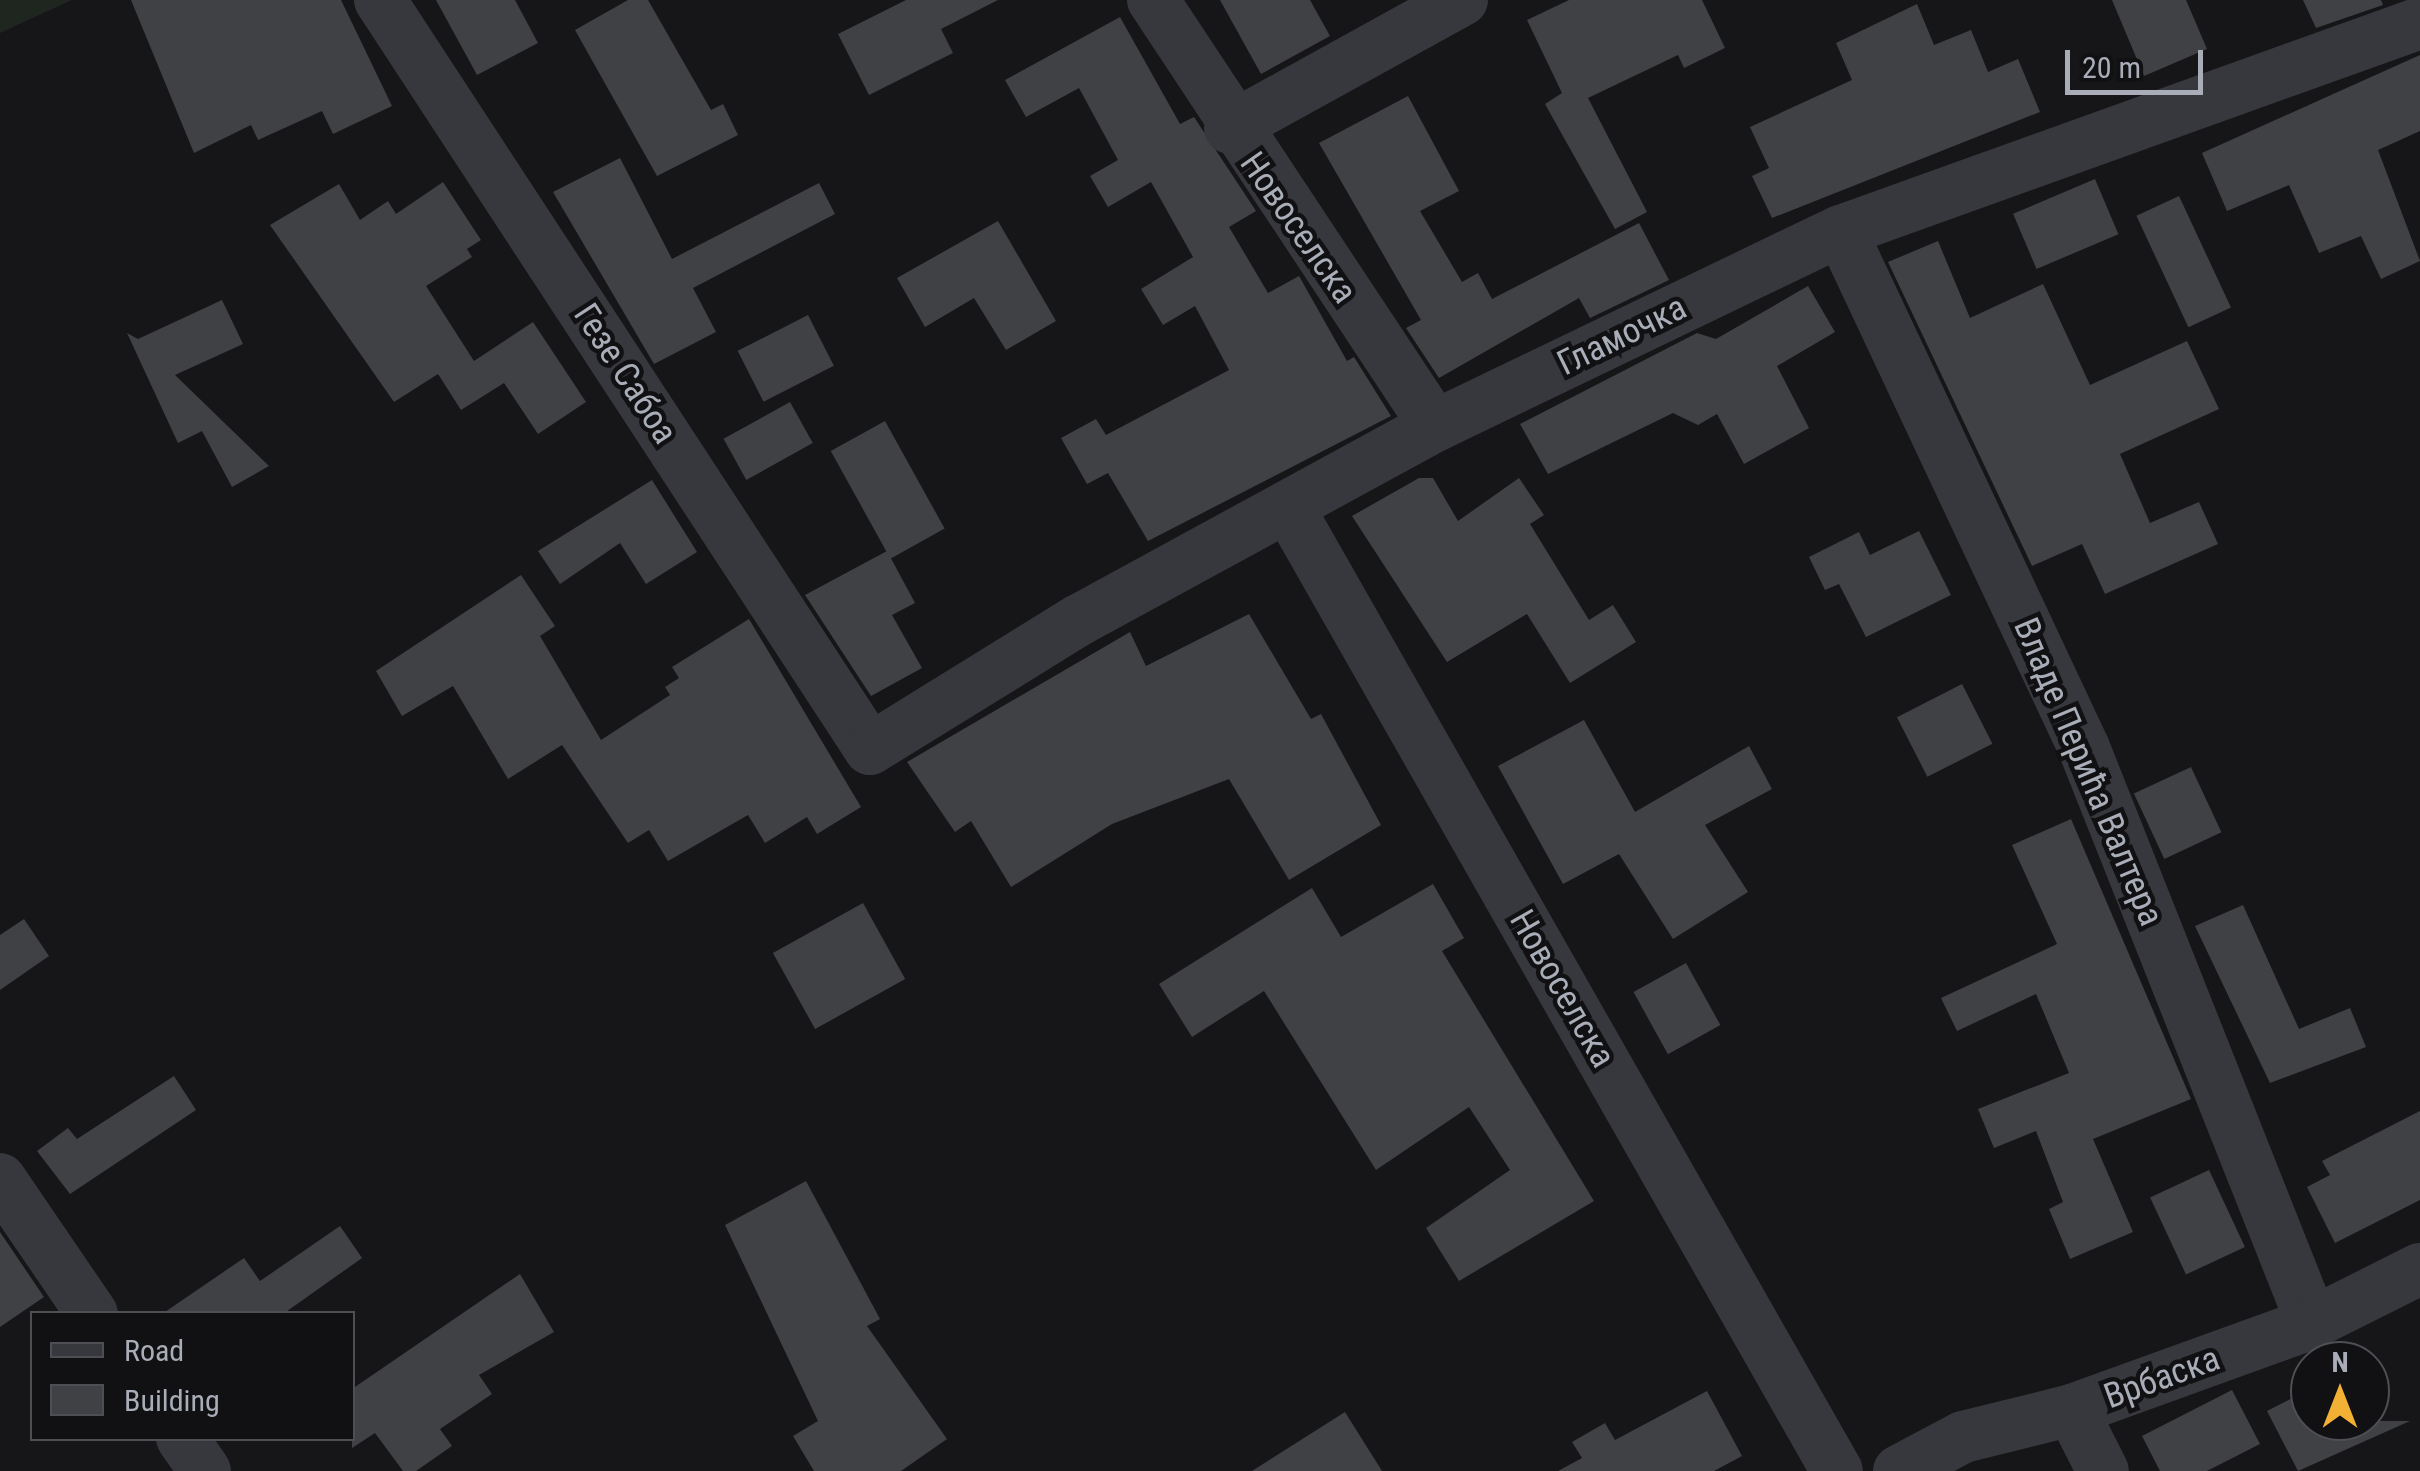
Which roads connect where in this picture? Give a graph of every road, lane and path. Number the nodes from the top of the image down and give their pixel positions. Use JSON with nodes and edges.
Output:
{"nodes":[{"id":1,"x":380,"y":0,"type":"edge"},
{"id":2,"x":1153,"y":0,"type":"edge"},
{"id":3,"x":1462,"y":0,"type":"edge"},
{"id":4,"x":2420,"y":23,"type":"edge"},
{"id":5,"x":1230,"y":128,"type":"junction"},
{"id":6,"x":1841,"y":231,"type":"junction"},
{"id":7,"x":1435,"y":426,"type":"junction"},
{"id":8,"x":1288,"y":507,"type":"junction"},
{"id":9,"x":870,"y":749,"type":"joint"},
{"id":10,"x":0,"y":1180,"type":"edge"},
{"id":11,"x":2420,"y":1269,"type":"edge"},
{"id":12,"x":90,"y":1311,"type":"edge"},
{"id":13,"x":2312,"y":1322,"type":"junction"},
{"id":14,"x":2072,"y":1410,"type":"junction"},
{"id":15,"x":184,"y":1441,"type":"edge"},
{"id":16,"x":206,"y":1471,"type":"edge"},
{"id":17,"x":1837,"y":1471,"type":"edge"},
{"id":18,"x":1898,"y":1471,"type":"edge"},
{"id":19,"x":2103,"y":1471,"type":"edge"}],
"edges":[{"from":1,"to":9,"type":"street","name":"Гезе Сабоа"},
{"from":2,"to":5,"type":"street","name":"Новоселска"},
{"from":3,"to":5,"type":"street","name":"Новоселска"},
{"from":4,"to":6,"type":"street","name":"Гламочка"},
{"from":5,"to":7,"type":"street","name":"Новоселска"},
{"from":6,"to":7,"type":"street","name":"Гламочка"},
{"from":6,"to":13,"type":"street","name":"Владе Перића Валтера"},
{"from":7,"to":8,"type":"street","name":"Гламочка"},
{"from":8,"to":9,"type":"street","name":"Гламочка"},
{"from":8,"to":17,"type":"street","name":"Новоселска"},
{"from":10,"to":12,"type":"street"},
{"from":11,"to":13,"type":"street","name":"Врбаска"},
{"from":13,"to":14,"type":"street","name":"Врбаска"},
{"from":14,"to":18,"type":"street","name":"Врбаска"},
{"from":14,"to":19,"type":"street"},
{"from":15,"to":16,"type":"street"}]}
